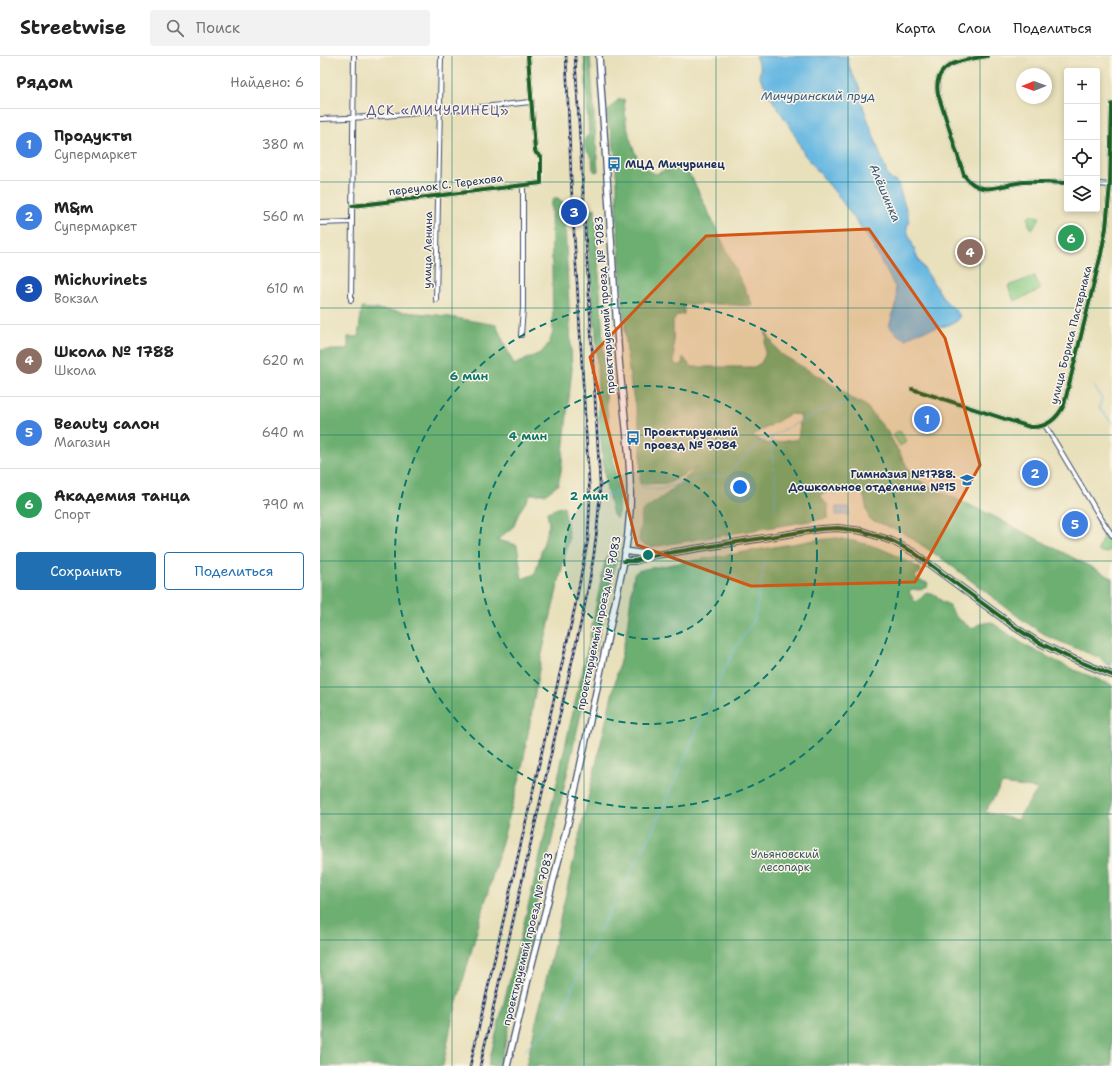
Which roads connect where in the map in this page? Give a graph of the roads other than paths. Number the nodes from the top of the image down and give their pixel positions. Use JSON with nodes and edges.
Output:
{"nodes":[{"id":1,"x":354,"y":56,"type":"edge"},
{"id":2,"x":441,"y":56,"type":"edge"},
{"id":3,"x":528,"y":56,"type":"edge"},
{"id":4,"x":599,"y":56,"type":"edge"},
{"id":5,"x":987,"y":56,"type":"edge"},
{"id":6,"x":531,"y":102,"type":"junction"},
{"id":7,"x":1112,"y":104,"type":"edge"},
{"id":8,"x":439,"y":112,"type":"junction"},
{"id":9,"x":353,"y":118,"type":"junction"},
{"id":10,"x":320,"y":119,"type":"edge"},
{"id":11,"x":1064,"y":183,"type":"edge"},
{"id":12,"x":1100,"y":184,"type":"edge"},
{"id":13,"x":523,"y":185,"type":"junction"},
{"id":14,"x":1110,"y":185,"type":"junction"},
{"id":15,"x":438,"y":195,"type":"junction"},
{"id":16,"x":352,"y":206,"type":"junction"},
{"id":17,"x":352,"y":222,"type":"junction"},
{"id":18,"x":320,"y":223,"type":"edge"},
{"id":19,"x":351,"y":300,"type":"dead end"},
{"id":20,"x":436,"y":300,"type":"dead end"},
{"id":21,"x":521,"y":335,"type":"dead end"},
{"id":22,"x":912,"y":389,"type":"dead end"},
{"id":23,"x":1046,"y":425,"type":"junction"},
{"id":24,"x":1112,"y":535,"type":"edge"},
{"id":25,"x":626,"y":551,"type":"junction"},
{"id":26,"x":656,"y":555,"type":"junction"},
{"id":27,"x":624,"y":561,"type":"junction"},
{"id":28,"x":1112,"y":675,"type":"edge"},
{"id":29,"x":507,"y":1066,"type":"edge"}],
"edges":[{"from":1,"to":9,"type":"street"},
{"from":2,"to":8,"type":"street","name":"улица Ленина"},
{"from":3,"to":6,"type":"street"},
{"from":4,"to":25,"type":"main road","name":"проектируемый проезд № 7083"},
{"from":5,"to":11,"type":"street"},
{"from":6,"to":8,"type":"street"},
{"from":6,"to":13,"type":"street","name":"переулок С. Терехова"},
{"from":7,"to":14,"type":"street","name":"улица Бориса Пастернака"},
{"from":8,"to":9,"type":"street"},
{"from":8,"to":15,"type":"street","name":"улица Ленина"},
{"from":9,"to":10,"type":"street"},
{"from":9,"to":16,"type":"street"},
{"from":12,"to":14,"type":"street"},
{"from":13,"to":15,"type":"street","name":"переулок С. Терехова"},
{"from":13,"to":21,"type":"street"},
{"from":14,"to":23,"type":"street","name":"улица Бориса Пастернака"},
{"from":15,"to":16,"type":"street","name":"переулок С. Терехова"},
{"from":15,"to":20,"type":"street","name":"улица Ленина"},
{"from":16,"to":17,"type":"street"},
{"from":17,"to":18,"type":"street"},
{"from":17,"to":19,"type":"street"},
{"from":22,"to":23,"type":"street"},
{"from":23,"to":24,"type":"street"},
{"from":25,"to":26,"type":"main road"},
{"from":25,"to":27,"type":"main road","name":"проектируемый проезд № 7083"},
{"from":26,"to":27,"type":"main road"},
{"from":26,"to":28,"type":"main road"},
{"from":27,"to":29,"type":"main road","name":"проектируемый проезд № 7083"}]}
